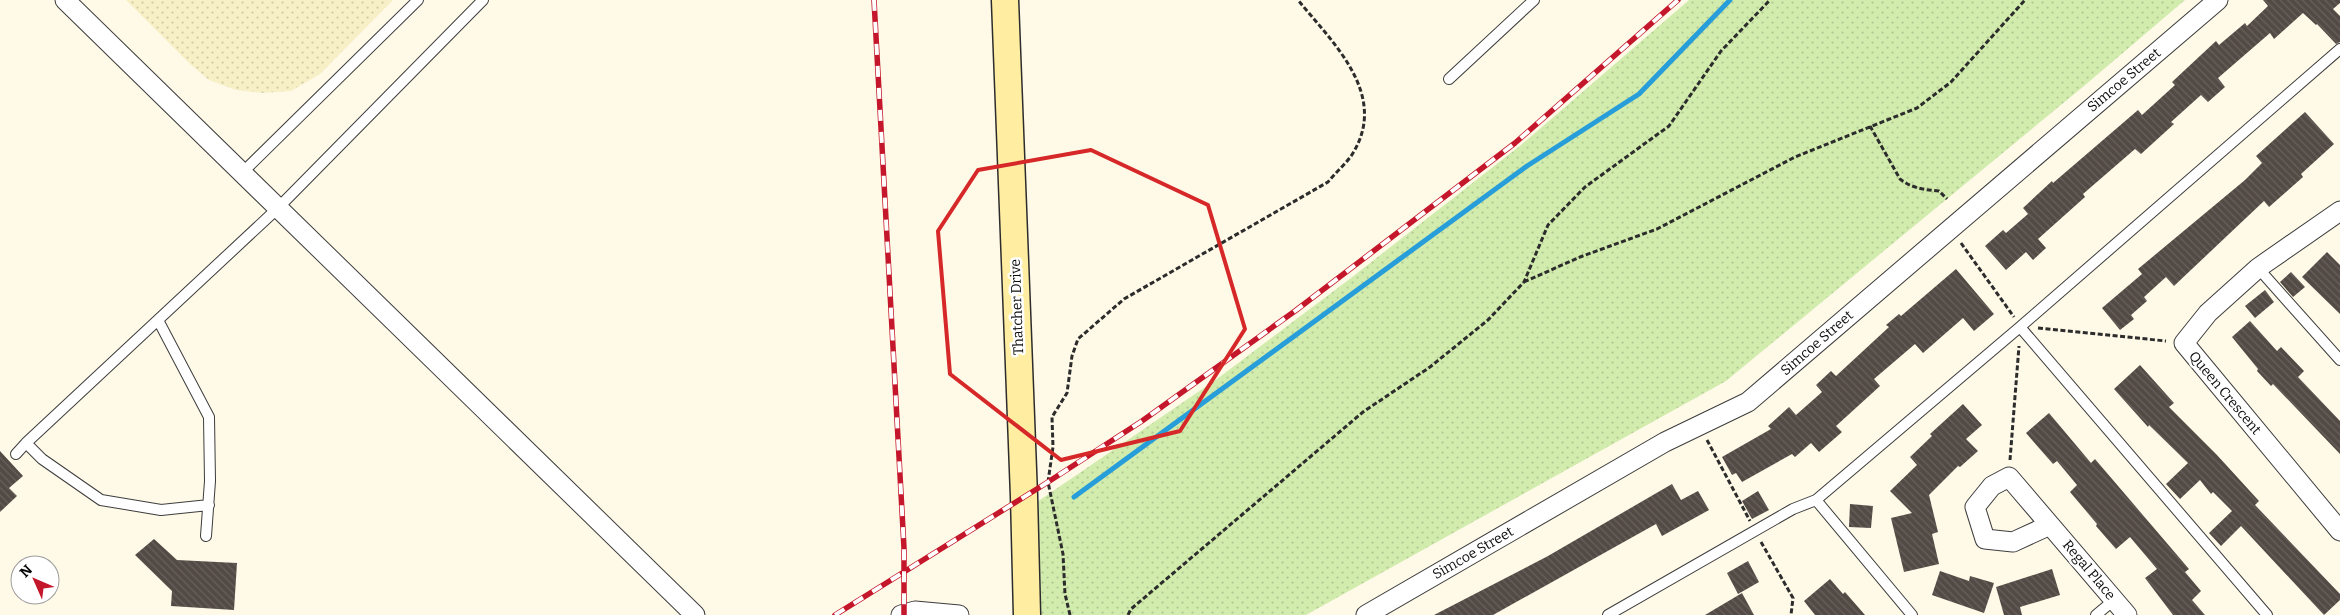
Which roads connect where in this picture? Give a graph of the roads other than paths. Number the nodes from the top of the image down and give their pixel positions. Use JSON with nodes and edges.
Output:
{"nodes":[{"id":1,"x":65,"y":0,"type":"edge"},
{"id":2,"x":418,"y":0,"type":"edge"},
{"id":3,"x":483,"y":0,"type":"edge"},
{"id":4,"x":1005,"y":0,"type":"edge"},
{"id":5,"x":1534,"y":0,"type":"edge"},
{"id":6,"x":2218,"y":0,"type":"edge"},
{"id":7,"x":2340,"y":49,"type":"edge"},
{"id":8,"x":1450,"y":79,"type":"dead end"},
{"id":9,"x":242,"y":173,"type":"junction"},
{"id":10,"x":278,"y":208,"type":"junction"},
{"id":11,"x":2340,"y":211,"type":"edge"},
{"id":12,"x":2258,"y":268,"type":"junction"},
{"id":13,"x":158,"y":320,"type":"junction"},
{"id":14,"x":2020,"y":327,"type":"junction"},
{"id":15,"x":2340,"y":360,"type":"edge"},
{"id":16,"x":26,"y":443,"type":"junction"},
{"id":17,"x":16,"y":454,"type":"dead end"},
{"id":18,"x":1816,"y":500,"type":"junction"},
{"id":19,"x":209,"y":505,"type":"junction"},
{"id":20,"x":2050,"y":524,"type":"junction"},
{"id":21,"x":2340,"y":531,"type":"edge"},
{"id":22,"x":206,"y":536,"type":"dead end"},
{"id":23,"x":2114,"y":600,"type":"junction"},
{"id":24,"x":695,"y":615,"type":"edge"},
{"id":25,"x":901,"y":615,"type":"edge"},
{"id":26,"x":959,"y":615,"type":"edge"},
{"id":27,"x":1027,"y":615,"type":"edge"},
{"id":28,"x":1366,"y":615,"type":"edge"},
{"id":29,"x":1608,"y":615,"type":"edge"},
{"id":30,"x":1912,"y":615,"type":"edge"},
{"id":31,"x":2096,"y":615,"type":"edge"},
{"id":32,"x":2127,"y":615,"type":"edge"},
{"id":33,"x":2267,"y":615,"type":"edge"}],
"edges":[{"from":1,"to":9,"type":"street"},
{"from":2,"to":9,"type":"lane"},
{"from":3,"to":10,"type":"lane"},
{"from":4,"to":27,"type":"main road","name":"Thatcher Drive"},
{"from":5,"to":8,"type":"lane"},
{"from":6,"to":28,"type":"street","name":"Simcoe Street"},
{"from":7,"to":14,"type":"lane"},
{"from":9,"to":10,"type":"street"},
{"from":10,"to":13,"type":"lane"},
{"from":10,"to":24,"type":"street"},
{"from":11,"to":12,"type":"street","name":"Queen Crescent"},
{"from":12,"to":15,"type":"lane"},
{"from":12,"to":21,"type":"street","name":"Queen Crescent"},
{"from":13,"to":16,"type":"lane"},
{"from":13,"to":19,"type":"lane"},
{"from":14,"to":18,"type":"lane"},
{"from":14,"to":33,"type":"lane"},
{"from":16,"to":17,"type":"lane"},
{"from":16,"to":19,"type":"lane"},
{"from":18,"to":29,"type":"lane"},
{"from":18,"to":30,"type":"lane"},
{"from":19,"to":22,"type":"lane"},
{"from":20,"to":20,"type":"street","name":"Regal Place"},
{"from":20,"to":23,"type":"street","name":"Regal Place"},
{"from":23,"to":31,"type":"lane"},
{"from":23,"to":32,"type":"street","name":"Regal Place"},
{"from":25,"to":26,"type":"street"}]}
